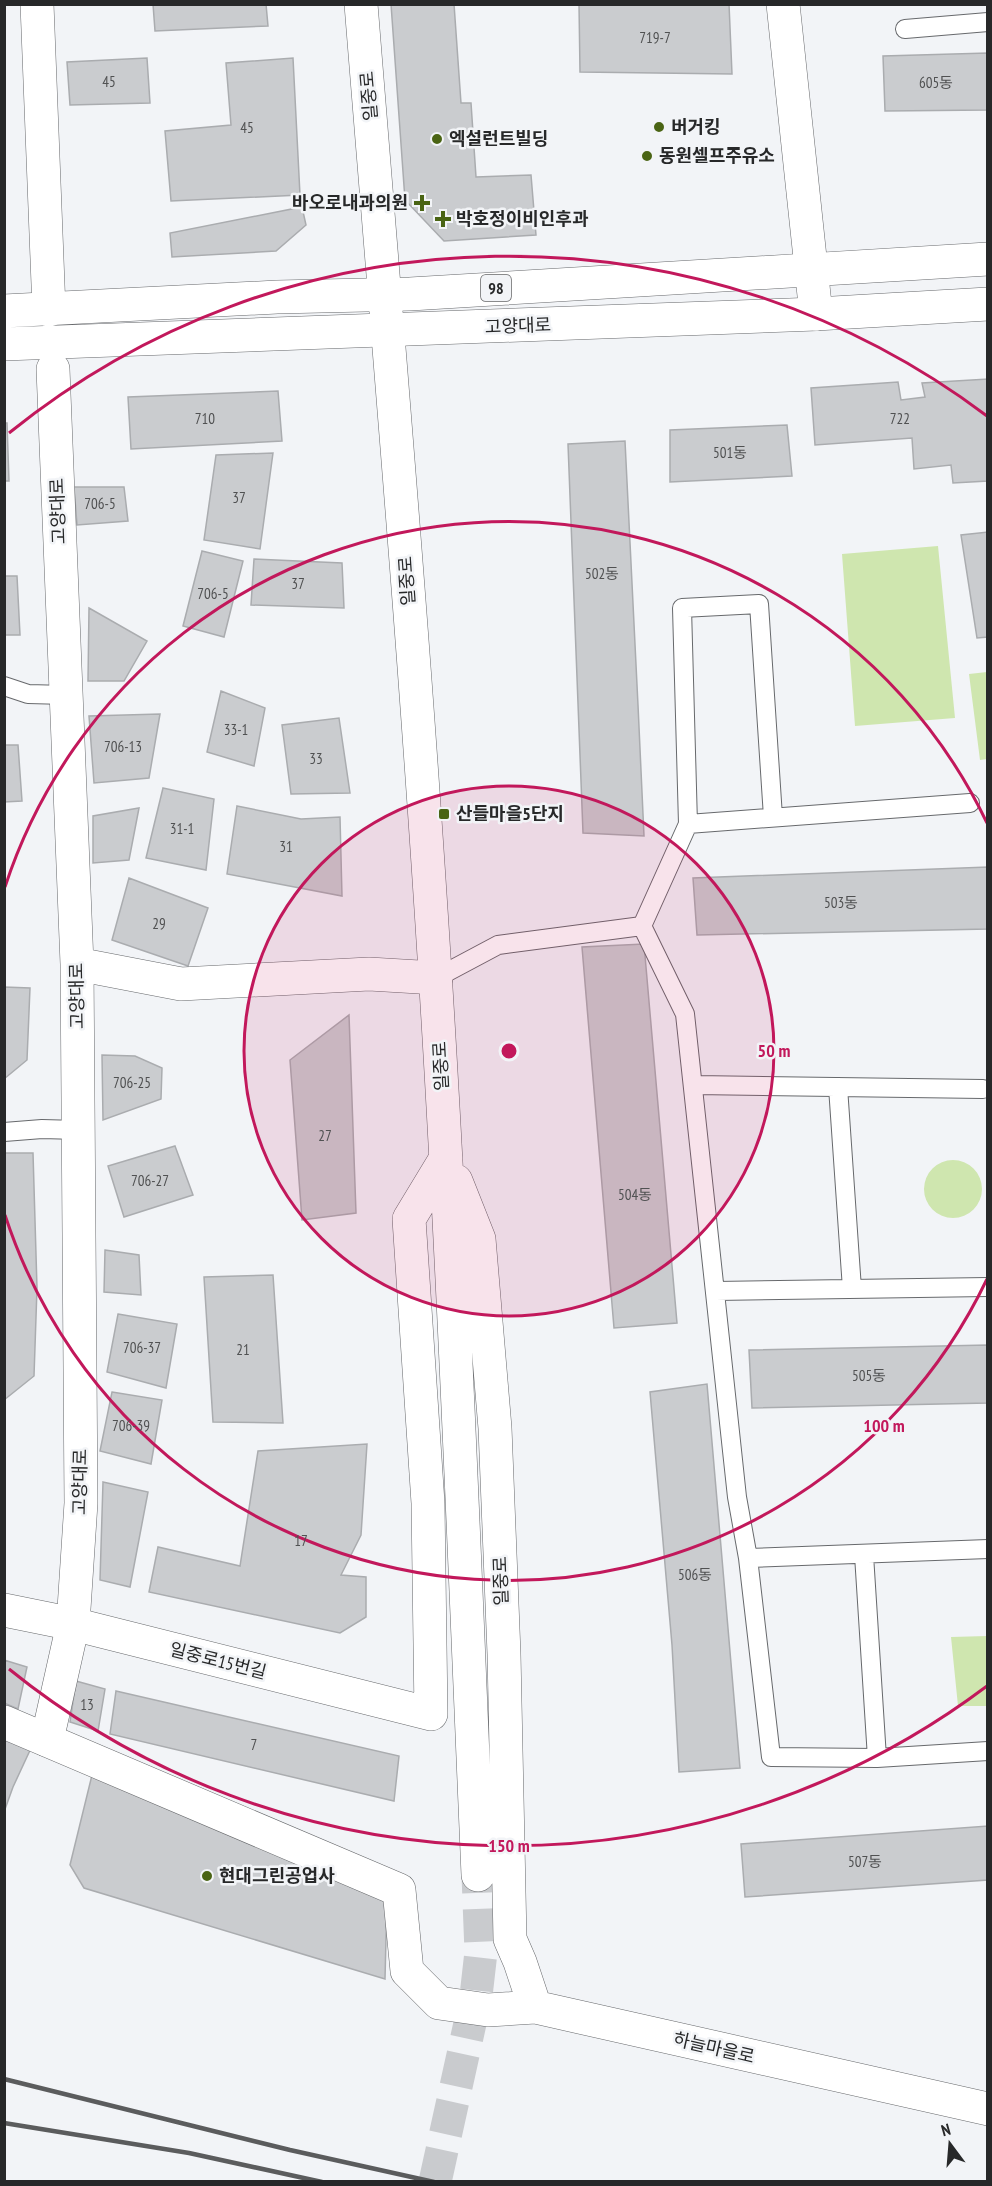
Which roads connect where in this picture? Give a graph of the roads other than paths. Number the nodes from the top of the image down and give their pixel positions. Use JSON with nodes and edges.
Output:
{"nodes":[{"id":1,"x":37,"y":4,"type":"edge"},
{"id":2,"x":361,"y":4,"type":"edge"},
{"id":3,"x":783,"y":4,"type":"edge"},
{"id":4,"x":987,"y":22,"type":"edge"},
{"id":5,"x":905,"y":28,"type":"dead end"},
{"id":6,"x":987,"y":259,"type":"edge"},
{"id":7,"x":810,"y":269,"type":"junction"},
{"id":8,"x":385,"y":293,"type":"junction"},
{"id":9,"x":987,"y":304,"type":"edge"},
{"id":10,"x":49,"y":310,"type":"junction"},
{"id":11,"x":4,"y":311,"type":"edge"},
{"id":12,"x":816,"y":314,"type":"junction"},
{"id":13,"x":388,"y":330,"type":"junction"},
{"id":14,"x":4,"y":344,"type":"edge"},
{"id":15,"x":53,"y":369,"type":"dead end"},
{"id":16,"x":4,"y":686,"type":"edge"},
{"id":17,"x":66,"y":695,"type":"junction"},
{"id":18,"x":970,"y":803,"type":"dead end"},
{"id":19,"x":773,"y":817,"type":"junction"},
{"id":20,"x":688,"y":824,"type":"junction"},
{"id":21,"x":642,"y":926,"type":"junction"},
{"id":22,"x":76,"y":964,"type":"junction"},
{"id":23,"x":436,"y":978,"type":"junction"},
{"id":24,"x":695,"y":1085,"type":"junction"},
{"id":25,"x":838,"y":1088,"type":"junction"},
{"id":26,"x":983,"y":1089,"type":"dead end"},
{"id":27,"x":78,"y":1130,"type":"junction"},
{"id":28,"x":4,"y":1132,"type":"edge"},
{"id":29,"x":446,"y":1158,"type":"junction"},
{"id":30,"x":987,"y":1287,"type":"edge"},
{"id":31,"x":852,"y":1289,"type":"junction"},
{"id":32,"x":716,"y":1291,"type":"junction"},
{"id":33,"x":987,"y":1549,"type":"edge"},
{"id":34,"x":864,"y":1555,"type":"junction"},
{"id":35,"x":748,"y":1558,"type":"junction"},
{"id":36,"x":4,"y":1610,"type":"edge"},
{"id":37,"x":73,"y":1624,"type":"junction"},
{"id":38,"x":4,"y":1722,"type":"edge"},
{"id":39,"x":47,"y":1740,"type":"junction"},
{"id":40,"x":987,"y":1751,"type":"edge"},
{"id":41,"x":877,"y":1758,"type":"junction"},
{"id":42,"x":478,"y":1875,"type":"tunnel mouth"},
{"id":43,"x":535,"y":2007,"type":"junction"},
{"id":44,"x":987,"y":2109,"type":"edge"}],
"edges":[{"from":1,"to":10,"type":"street"},
{"from":2,"to":8,"type":"street","name":"일중로"},
{"from":3,"to":7,"type":"street"},
{"from":4,"to":5,"type":"lane"},
{"from":6,"to":7,"type":"street","number":"98"},
{"from":7,"to":8,"type":"street","number":"98"},
{"from":7,"to":12,"type":"street"},
{"from":8,"to":10,"type":"street","number":"98"},
{"from":8,"to":13,"type":"street","name":"일중로"},
{"from":9,"to":12,"type":"street","name":"고양대로","number":"98"},
{"from":10,"to":11,"type":"street","number":"98"},
{"from":12,"to":13,"type":"street","name":"고양대로","number":"98"},
{"from":13,"to":14,"type":"street","name":"고양대로","number":"98"},
{"from":13,"to":23,"type":"street","name":"일중로"},
{"from":15,"to":17,"type":"street","name":"고양대로"},
{"from":16,"to":17,"type":"lane"},
{"from":17,"to":22,"type":"street","name":"고양대로"},
{"from":18,"to":19,"type":"lane"},
{"from":19,"to":20,"type":"lane"},
{"from":19,"to":20,"type":"lane"},
{"from":20,"to":21,"type":"lane"},
{"from":21,"to":23,"type":"lane"},
{"from":21,"to":24,"type":"lane"},
{"from":22,"to":23,"type":"street"},
{"from":22,"to":27,"type":"street","name":"고양대로"},
{"from":23,"to":29,"type":"street","name":"일중로"},
{"from":24,"to":25,"type":"lane"},
{"from":24,"to":32,"type":"lane"},
{"from":25,"to":26,"type":"lane"},
{"from":25,"to":31,"type":"lane"},
{"from":27,"to":28,"type":"lane"},
{"from":27,"to":37,"type":"street","name":"고양대로"},
{"from":29,"to":37,"type":"street","name":"일중로15번길"},
{"from":29,"to":42,"type":"street","name":"일중로"},
{"from":29,"to":43,"type":"street","name":"일중로"},
{"from":30,"to":31,"type":"lane"},
{"from":31,"to":32,"type":"lane"},
{"from":32,"to":35,"type":"lane"},
{"from":33,"to":34,"type":"lane"},
{"from":34,"to":35,"type":"lane"},
{"from":34,"to":41,"type":"lane"},
{"from":35,"to":41,"type":"lane"},
{"from":36,"to":37,"type":"street","name":"일중로15번길"},
{"from":37,"to":39,"type":"street","name":"고양대로"},
{"from":38,"to":39,"type":"street"},
{"from":39,"to":43,"type":"street","name":"하늘마을로"},
{"from":40,"to":41,"type":"lane"},
{"from":43,"to":44,"type":"street","name":"하늘마을로"}]}
